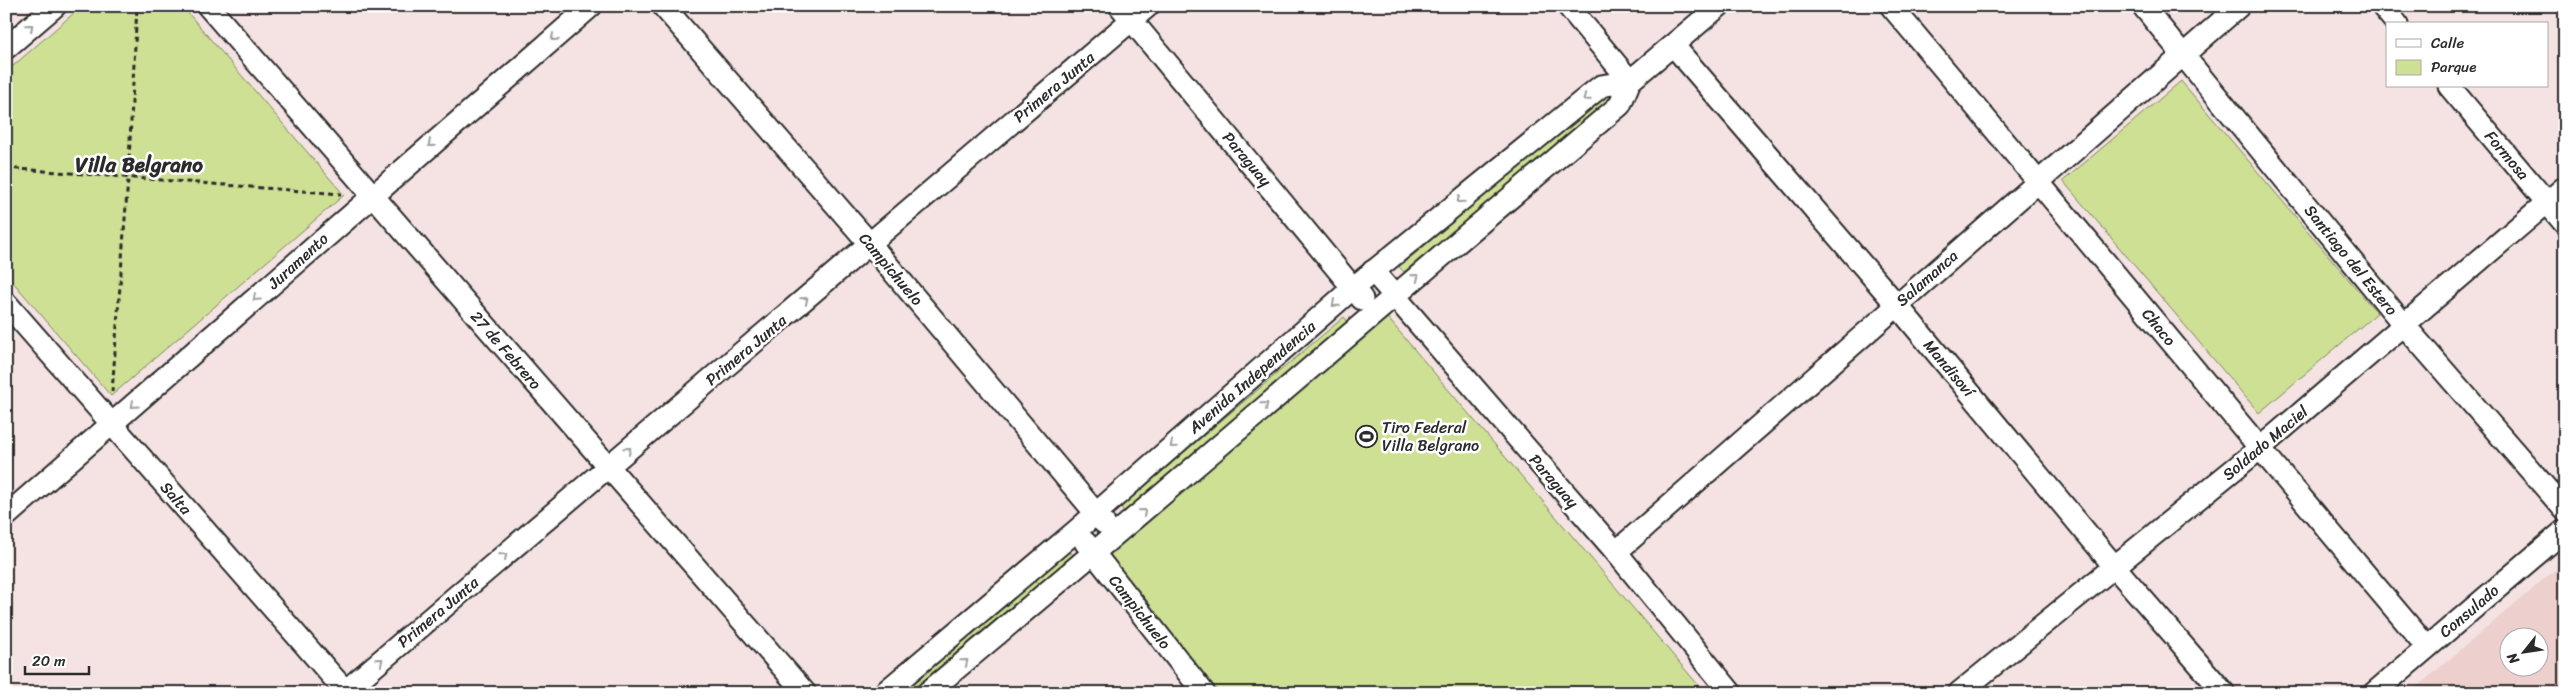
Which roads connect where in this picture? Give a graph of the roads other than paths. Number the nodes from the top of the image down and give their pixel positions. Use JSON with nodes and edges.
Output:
{"nodes":[{"id":1,"x":54,"y":6,"type":"edge"},
{"id":2,"x":208,"y":6,"type":"edge"},
{"id":3,"x":591,"y":6,"type":"edge"},
{"id":4,"x":663,"y":6,"type":"edge"},
{"id":5,"x":1148,"y":6,"type":"edge"},
{"id":6,"x":1568,"y":6,"type":"edge"},
{"id":7,"x":1719,"y":6,"type":"edge"},
{"id":8,"x":1891,"y":6,"type":"edge"},
{"id":9,"x":2143,"y":6,"type":"edge"},
{"id":10,"x":2239,"y":6,"type":"edge"},
{"id":11,"x":2382,"y":6,"type":"edge"},
{"id":12,"x":1126,"y":13,"type":"edge"},
{"id":13,"x":2395,"y":22,"type":"edge"},
{"id":14,"x":1673,"y":45,"type":"junction"},
{"id":15,"x":6,"y":48,"type":"edge"},
{"id":16,"x":2184,"y":54,"type":"junction"},
{"id":17,"x":1630,"y":81,"type":"junction"},
{"id":18,"x":2451,"y":88,"type":"edge"},
{"id":19,"x":2039,"y":180,"type":"junction"},
{"id":20,"x":2565,"y":187,"type":"edge"},
{"id":21,"x":372,"y":195,"type":"junction"},
{"id":22,"x":2546,"y":202,"type":"junction"},
{"id":23,"x":2565,"y":224,"type":"edge"},
{"id":24,"x":870,"y":244,"type":"junction"},
{"id":25,"x":1373,"y":271,"type":"junction"},
{"id":26,"x":1353,"y":288,"type":"junction"},
{"id":27,"x":1393,"y":296,"type":"junction"},
{"id":28,"x":6,"y":303,"type":"edge"},
{"id":29,"x":1896,"y":304,"type":"junction"},
{"id":30,"x":1373,"y":312,"type":"junction"},
{"id":31,"x":2404,"y":325,"type":"junction"},
{"id":32,"x":112,"y":426,"type":"junction"},
{"id":33,"x":2259,"y":449,"type":"junction"},
{"id":34,"x":608,"y":467,"type":"junction"},
{"id":35,"x":2565,"y":510,"type":"edge"},
{"id":36,"x":1095,"y":514,"type":"junction"},
{"id":37,"x":6,"y":516,"type":"edge"},
{"id":38,"x":2565,"y":530,"type":"edge"},
{"id":39,"x":1076,"y":531,"type":"junction"},
{"id":40,"x":1116,"y":535,"type":"junction"},
{"id":41,"x":1616,"y":552,"type":"junction"},
{"id":42,"x":1094,"y":553,"type":"junction"},
{"id":43,"x":2114,"y":566,"type":"junction"},
{"id":44,"x":2427,"y":647,"type":"junction"},
{"id":45,"x":345,"y":692,"type":"edge"},
{"id":46,"x":805,"y":693,"type":"edge"},
{"id":47,"x":884,"y":693,"type":"edge"},
{"id":48,"x":927,"y":693,"type":"edge"},
{"id":49,"x":1204,"y":693,"type":"edge"},
{"id":50,"x":1731,"y":693,"type":"edge"},
{"id":51,"x":1960,"y":693,"type":"edge"},
{"id":52,"x":2224,"y":693,"type":"edge"},
{"id":53,"x":2374,"y":693,"type":"edge"}],
"edges":[{"from":15,"to":1,"type":"street","one_way":true},
{"from":2,"to":21,"type":"street","name":"27 de Febrero"},
{"from":3,"to":21,"type":"street","name":"Juramento","one_way":true},
{"from":4,"to":24,"type":"street","name":"Campichuelo"},
{"from":5,"to":12,"type":"street","name":"Primera Junta"},
{"from":6,"to":17,"type":"street"},
{"from":7,"to":14,"type":"street","name":"Avenida Independencia"},
{"from":8,"to":19,"type":"street","name":"Chaco"},
{"from":9,"to":16,"type":"street","name":"Santiago del Estero"},
{"from":10,"to":16,"type":"street","name":"Salamanca"},
{"from":11,"to":13,"type":"street"},
{"from":12,"to":24,"type":"street","name":"Primera Junta"},
{"from":12,"to":26,"type":"street","name":"Paraguay"},
{"from":14,"to":17,"type":"street","name":"Avenida Independencia"},
{"from":14,"to":29,"type":"street","name":"Mandisoví"},
{"from":16,"to":19,"type":"street","name":"Salamanca"},
{"from":16,"to":31,"type":"street","name":"Santiago del Estero"},
{"from":17,"to":25,"type":"street","name":"Avenida Independencia","one_way":true},
{"from":27,"to":17,"type":"street","name":"Avenida Independencia","one_way":true},
{"from":18,"to":22,"type":"street","name":"Formosa"},
{"from":19,"to":29,"type":"street","name":"Salamanca"},
{"from":19,"to":33,"type":"street","name":"Chaco"},
{"from":20,"to":22,"type":"street","name":"Soldado Maciel"},
{"from":21,"to":32,"type":"street","name":"Juramento","one_way":true},
{"from":21,"to":34,"type":"street","name":"27 de Febrero"},
{"from":22,"to":23,"type":"street","name":"Formosa"},
{"from":22,"to":31,"type":"street","name":"Soldado Maciel"},
{"from":34,"to":24,"type":"street","name":"Primera Junta","one_way":true},
{"from":24,"to":36,"type":"street","name":"Campichuelo"},
{"from":25,"to":26,"type":"street","name":"Avenida Independencia"},
{"from":25,"to":27,"type":"street","name":"Paraguay"},
{"from":26,"to":30,"type":"street","name":"Paraguay"},
{"from":26,"to":36,"type":"street","name":"Avenida Independencia","one_way":true},
{"from":27,"to":30,"type":"street","name":"Avenida Independencia"},
{"from":27,"to":41,"type":"street","name":"Paraguay"},
{"from":28,"to":32,"type":"street","name":"Salta"},
{"from":29,"to":41,"type":"street","name":"Salamanca"},
{"from":29,"to":43,"type":"street","name":"Mandisoví"},
{"from":40,"to":30,"type":"street","name":"Avenida Independencia","one_way":true},
{"from":31,"to":33,"type":"street","name":"Soldado Maciel"},
{"from":31,"to":35,"type":"street","name":"Santiago del Estero"},
{"from":32,"to":37,"type":"street","name":"Juramento"},
{"from":32,"to":45,"type":"street","name":"Salta"},
{"from":33,"to":43,"type":"street","name":"Soldado Maciel"},
{"from":33,"to":44,"type":"street","name":"Chaco"},
{"from":45,"to":34,"type":"street","name":"Primera Junta","one_way":true},
{"from":34,"to":46,"type":"street","name":"27 de Febrero"},
{"from":36,"to":39,"type":"street","name":"Avenida Independencia"},
{"from":36,"to":40,"type":"street","name":"Campichuelo"},
{"from":38,"to":44,"type":"street","name":"Consulado"},
{"from":39,"to":42,"type":"street","name":"Campichuelo"},
{"from":39,"to":47,"type":"street","name":"Avenida Independencia"},
{"from":40,"to":42,"type":"street","name":"Avenida Independencia"},
{"from":41,"to":50,"type":"street","name":"Paraguay"},
{"from":48,"to":42,"type":"street","name":"Avenida Independencia","one_way":true},
{"from":42,"to":49,"type":"street","name":"Campichuelo"},
{"from":43,"to":51,"type":"street","name":"Soldado Maciel"},
{"from":43,"to":52,"type":"street","name":"Mandisoví"},
{"from":44,"to":53,"type":"street","name":"Consulado"}]}
